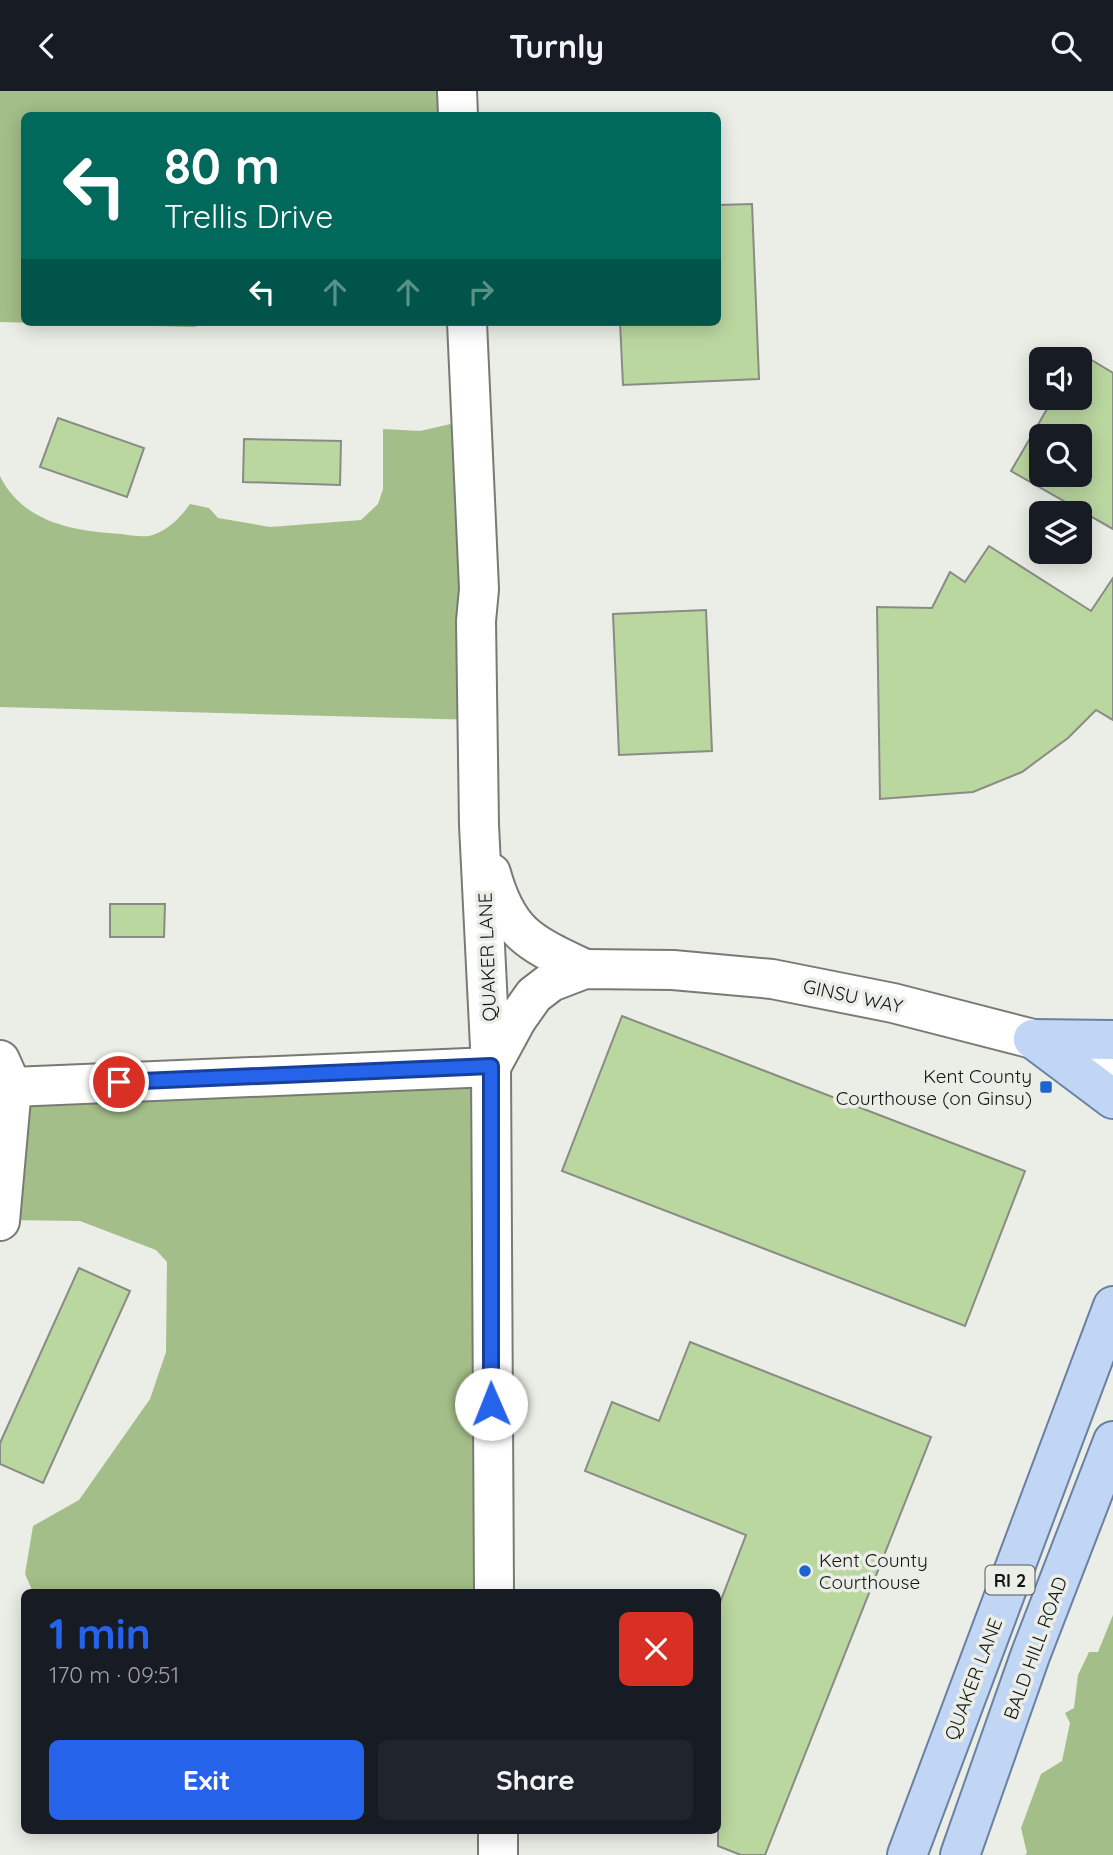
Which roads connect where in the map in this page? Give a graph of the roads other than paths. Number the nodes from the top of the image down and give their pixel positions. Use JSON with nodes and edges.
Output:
{"nodes":[{"id":1,"x":457,"y":91,"type":"edge"},
{"id":2,"x":458,"y":112,"type":"edge"},
{"id":3,"x":467,"y":326,"type":"edge"},
{"id":4,"x":482,"y":840,"type":"junction"},
{"id":5,"x":585,"y":969,"type":"junction"},
{"id":6,"x":1033,"y":1039,"type":"junction"},
{"id":7,"x":1113,"y":1040,"type":"edge"},
{"id":8,"x":491,"y":1066,"type":"junction"},
{"id":9,"x":1113,"y":1069,"type":"edge"},
{"id":10,"x":6,"y":1074,"type":"edge"},
{"id":11,"x":1113,"y":1099,"type":"edge"},
{"id":12,"x":0,"y":1221,"type":"edge"},
{"id":13,"x":1113,"y":1273,"type":"edge"},
{"id":14,"x":1113,"y":1306,"type":"edge"},
{"id":15,"x":1097,"y":1350,"type":"junction"},
{"id":16,"x":1113,"y":1441,"type":"edge"},
{"id":17,"x":494,"y":1589,"type":"edge"},
{"id":18,"x":498,"y":1834,"type":"edge"},
{"id":19,"x":498,"y":1855,"type":"edge"},
{"id":20,"x":907,"y":1855,"type":"edge"},
{"id":21,"x":960,"y":1855,"type":"edge"}],
"edges":[{"from":1,"to":2,"type":"street"},
{"from":3,"to":4,"type":"street","name":"QUAKER LANE"},
{"from":4,"to":5,"type":"street","name":"GINSU WAY"},
{"from":4,"to":8,"type":"street","name":"QUAKER LANE"},
{"from":5,"to":6,"type":"street","name":"GINSU WAY"},
{"from":5,"to":8,"type":"street","name":"GINSU WAY"},
{"from":6,"to":7,"type":"main road"},
{"from":6,"to":9,"type":"street","name":"GINSU WAY"},
{"from":6,"to":11,"type":"main road"},
{"from":8,"to":10,"type":"street"},
{"from":8,"to":17,"type":"street","name":"QUAKER LANE"},
{"from":10,"to":12,"type":"street"},
{"from":13,"to":15,"type":"main road"},
{"from":14,"to":15,"type":"main road","name":"QUAKER LANE","number":"RI 2"},
{"from":15,"to":20,"type":"main road","name":"QUAKER LANE","number":"RI 2"},
{"from":16,"to":21,"type":"main road","name":"BALD HILL ROAD","number":"RI 2"},
{"from":18,"to":19,"type":"street"}]}
